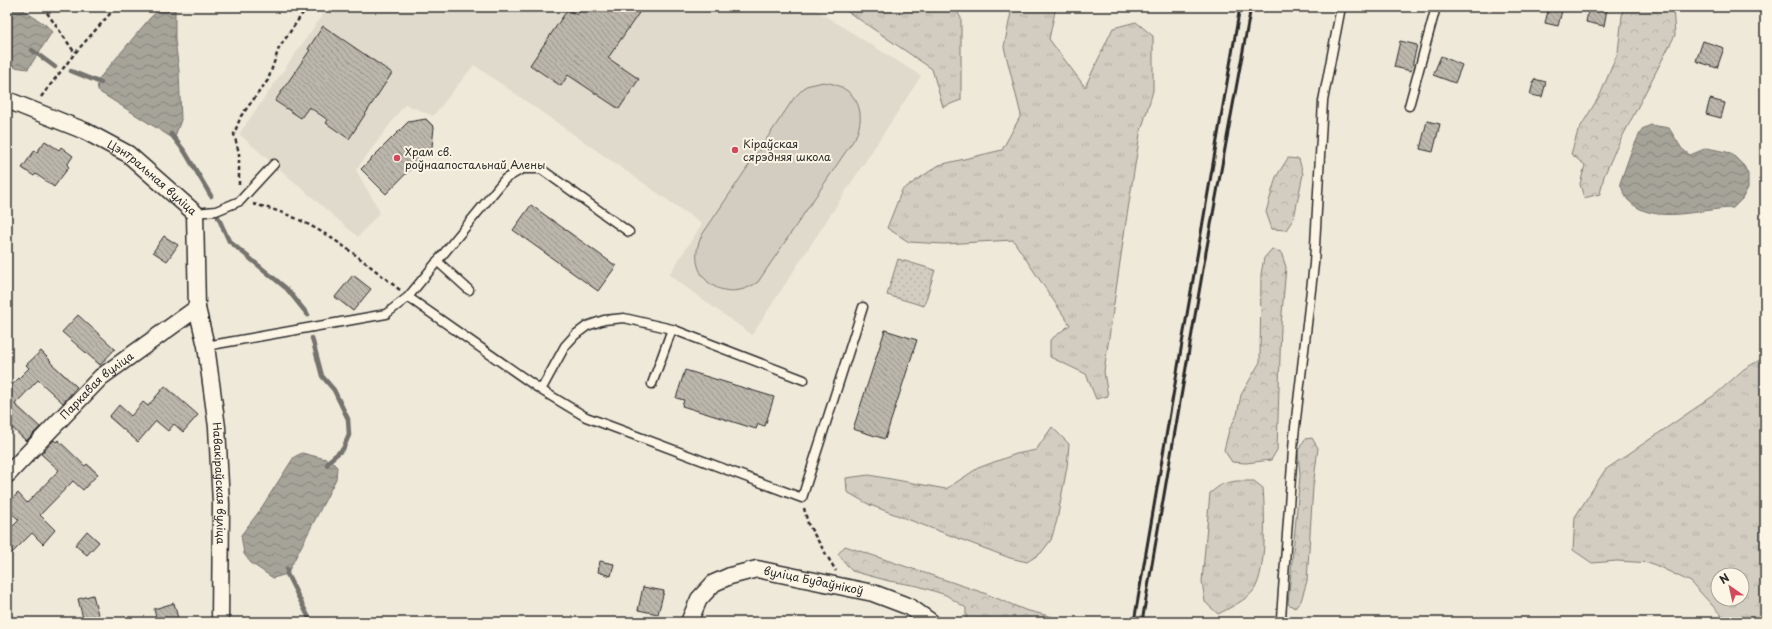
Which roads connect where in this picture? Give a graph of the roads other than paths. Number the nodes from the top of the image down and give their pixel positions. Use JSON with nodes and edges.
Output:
{"nodes":[{"id":1,"x":1341,"y":7,"type":"edge"},
{"id":2,"x":1436,"y":7,"type":"edge"},
{"id":3,"x":7,"y":100,"type":"edge"},
{"id":4,"x":1409,"y":106,"type":"dead end"},
{"id":5,"x":274,"y":164,"type":"dead end"},
{"id":6,"x":195,"y":212,"type":"junction"},
{"id":7,"x":629,"y":232,"type":"dead end"},
{"id":8,"x":437,"y":261,"type":"junction"},
{"id":9,"x":469,"y":290,"type":"dead end"},
{"id":10,"x":408,"y":297,"type":"junction"},
{"id":11,"x":863,"y":307,"type":"dead end"},
{"id":12,"x":197,"y":308,"type":"junction"},
{"id":13,"x":672,"y":329,"type":"junction"},
{"id":14,"x":206,"y":346,"type":"junction"},
{"id":15,"x":804,"y":380,"type":"dead end"},
{"id":16,"x":652,"y":384,"type":"dead end"},
{"id":17,"x":541,"y":390,"type":"junction"},
{"id":18,"x":7,"y":475,"type":"edge"},
{"id":19,"x":220,"y":622,"type":"edge"},
{"id":20,"x":689,"y":622,"type":"edge"},
{"id":21,"x":931,"y":622,"type":"edge"},
{"id":22,"x":1280,"y":622,"type":"edge"}],
"edges":[{"from":1,"to":22,"type":"lane"},
{"from":2,"to":4,"type":"lane"},
{"from":3,"to":6,"type":"street","name":"Цэнтральная вуліца"},
{"from":5,"to":6,"type":"lane"},
{"from":6,"to":12,"type":"street","name":"Цэнтральная вуліца"},
{"from":7,"to":8,"type":"lane"},
{"from":8,"to":9,"type":"lane"},
{"from":8,"to":10,"type":"lane"},
{"from":10,"to":14,"type":"lane"},
{"from":10,"to":17,"type":"lane"},
{"from":11,"to":17,"type":"lane"},
{"from":12,"to":14,"type":"street","name":"Цэнтральная вуліца"},
{"from":12,"to":18,"type":"street","name":"Паркавая вуліца"},
{"from":13,"to":15,"type":"lane"},
{"from":13,"to":16,"type":"lane"},
{"from":13,"to":17,"type":"lane"},
{"from":14,"to":19,"type":"street","name":"Навакіраўская вуліца"},
{"from":20,"to":21,"type":"street","name":"вуліца Будаўнікоў"}]}
